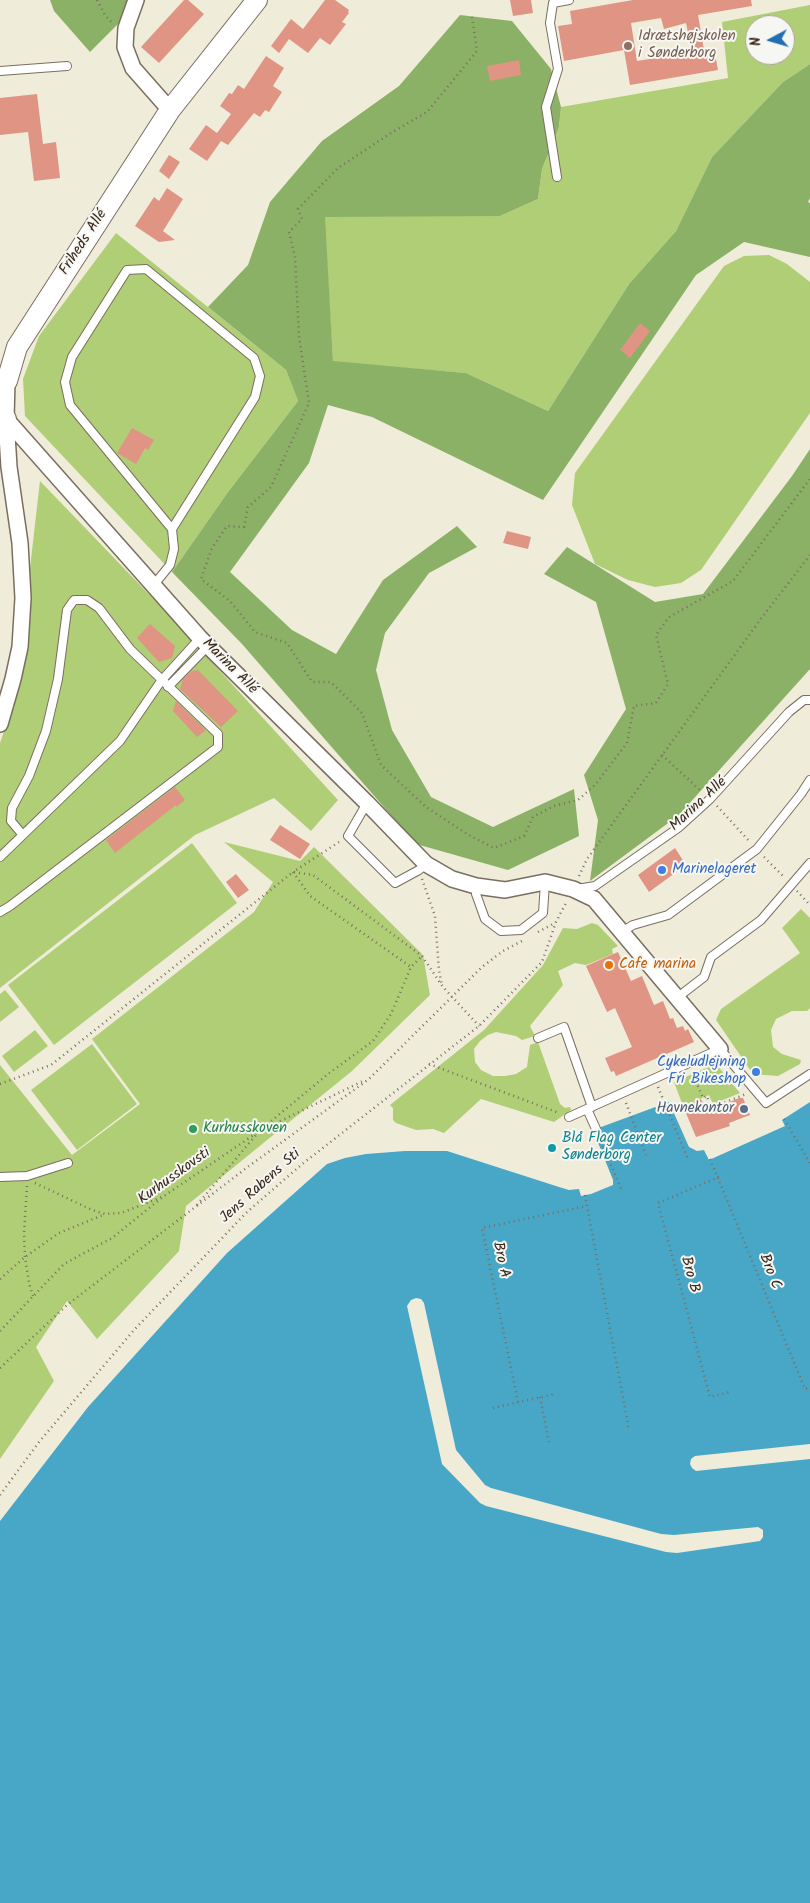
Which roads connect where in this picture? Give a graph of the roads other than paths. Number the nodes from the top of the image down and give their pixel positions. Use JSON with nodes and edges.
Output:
{"nodes":[{"id":1,"x":136,"y":0,"type":"edge"},
{"id":2,"x":257,"y":0,"type":"edge"},
{"id":3,"x":570,"y":0,"type":"edge"},
{"id":4,"x":68,"y":66,"type":"dead end"},
{"id":5,"x":0,"y":72,"type":"edge"},
{"id":6,"x":170,"y":110,"type":"junction"},
{"id":7,"x":557,"y":177,"type":"dead end"},
{"id":8,"x":8,"y":350,"type":"edge"},
{"id":9,"x":7,"y":380,"type":"joint"},
{"id":10,"x":3,"y":416,"type":"edge"},
{"id":11,"x":172,"y":529,"type":"junction"},
{"id":12,"x":153,"y":586,"type":"junction"},
{"id":13,"x":204,"y":642,"type":"junction"},
{"id":14,"x":161,"y":681,"type":"junction"},
{"id":15,"x":168,"y":687,"type":"junction"},
{"id":16,"x":810,"y":700,"type":"edge"},
{"id":17,"x":2,"y":707,"type":"edge"},
{"id":18,"x":0,"y":724,"type":"edge"},
{"id":19,"x":810,"y":780,"type":"edge"},
{"id":20,"x":367,"y":802,"type":"junction"},
{"id":21,"x":22,"y":834,"type":"junction"},
{"id":22,"x":0,"y":857,"type":"edge"},
{"id":23,"x":810,"y":863,"type":"edge"},
{"id":24,"x":422,"y":867,"type":"junction"},
{"id":25,"x":545,"y":882,"type":"junction"},
{"id":26,"x":476,"y":886,"type":"junction"},
{"id":27,"x":573,"y":889,"type":"junction"},
{"id":28,"x":0,"y":912,"type":"edge"},
{"id":29,"x":623,"y":931,"type":"junction"},
{"id":30,"x":678,"y":997,"type":"junction"},
{"id":31,"x":538,"y":1038,"type":"dead end"},
{"id":32,"x":720,"y":1050,"type":"junction"},
{"id":33,"x":810,"y":1074,"type":"edge"},
{"id":34,"x":589,"y":1108,"type":"junction"},
{"id":35,"x":569,"y":1117,"type":"road end"},
{"id":36,"x":596,"y":1129,"type":"road end"},
{"id":37,"x":68,"y":1163,"type":"dead end"},
{"id":38,"x":0,"y":1177,"type":"edge"}],
"edges":[{"from":1,"to":6,"type":"street"},
{"from":2,"to":6,"type":"street","name":"Friheds Allé"},
{"from":3,"to":7,"type":"lane"},
{"from":4,"to":5,"type":"lane"},
{"from":6,"to":8,"type":"street","name":"Friheds Allé"},
{"from":8,"to":9,"type":"street","name":"Friheds Allé"},
{"from":9,"to":10,"type":"street"},
{"from":10,"to":12,"type":"street","name":"Marina Allé"},
{"from":10,"to":17,"type":"street"},
{"from":11,"to":11,"type":"lane"},
{"from":11,"to":12,"type":"lane"},
{"from":12,"to":13,"type":"street","name":"Marina Allé"},
{"from":13,"to":14,"type":"lane"},
{"from":13,"to":15,"type":"lane"},
{"from":13,"to":20,"type":"street","name":"Marina Allé"},
{"from":14,"to":15,"type":"lane"},
{"from":14,"to":21,"type":"lane"},
{"from":14,"to":21,"type":"lane"},
{"from":15,"to":28,"type":"lane"},
{"from":16,"to":27,"type":"lane","name":"Marina Allé"},
{"from":17,"to":18,"type":"street"},
{"from":19,"to":29,"type":"lane"},
{"from":20,"to":24,"type":"street","name":"Marina Allé"},
{"from":20,"to":24,"type":"lane"},
{"from":21,"to":22,"type":"lane"},
{"from":23,"to":30,"type":"lane"},
{"from":24,"to":26,"type":"street","name":"Marina Allé"},
{"from":25,"to":26,"type":"street","name":"Marina Allé"},
{"from":25,"to":26,"type":"lane"},
{"from":25,"to":27,"type":"street","name":"Marina Allé"},
{"from":27,"to":29,"type":"street","name":"Marina Allé"},
{"from":29,"to":30,"type":"street","name":"Marina Allé"},
{"from":30,"to":32,"type":"street","name":"Marina Allé"},
{"from":31,"to":34,"type":"lane"},
{"from":32,"to":33,"type":"lane","name":"Marina Allé"},
{"from":32,"to":34,"type":"lane"},
{"from":34,"to":35,"type":"lane"},
{"from":34,"to":36,"type":"lane"},
{"from":37,"to":38,"type":"lane"}]}
